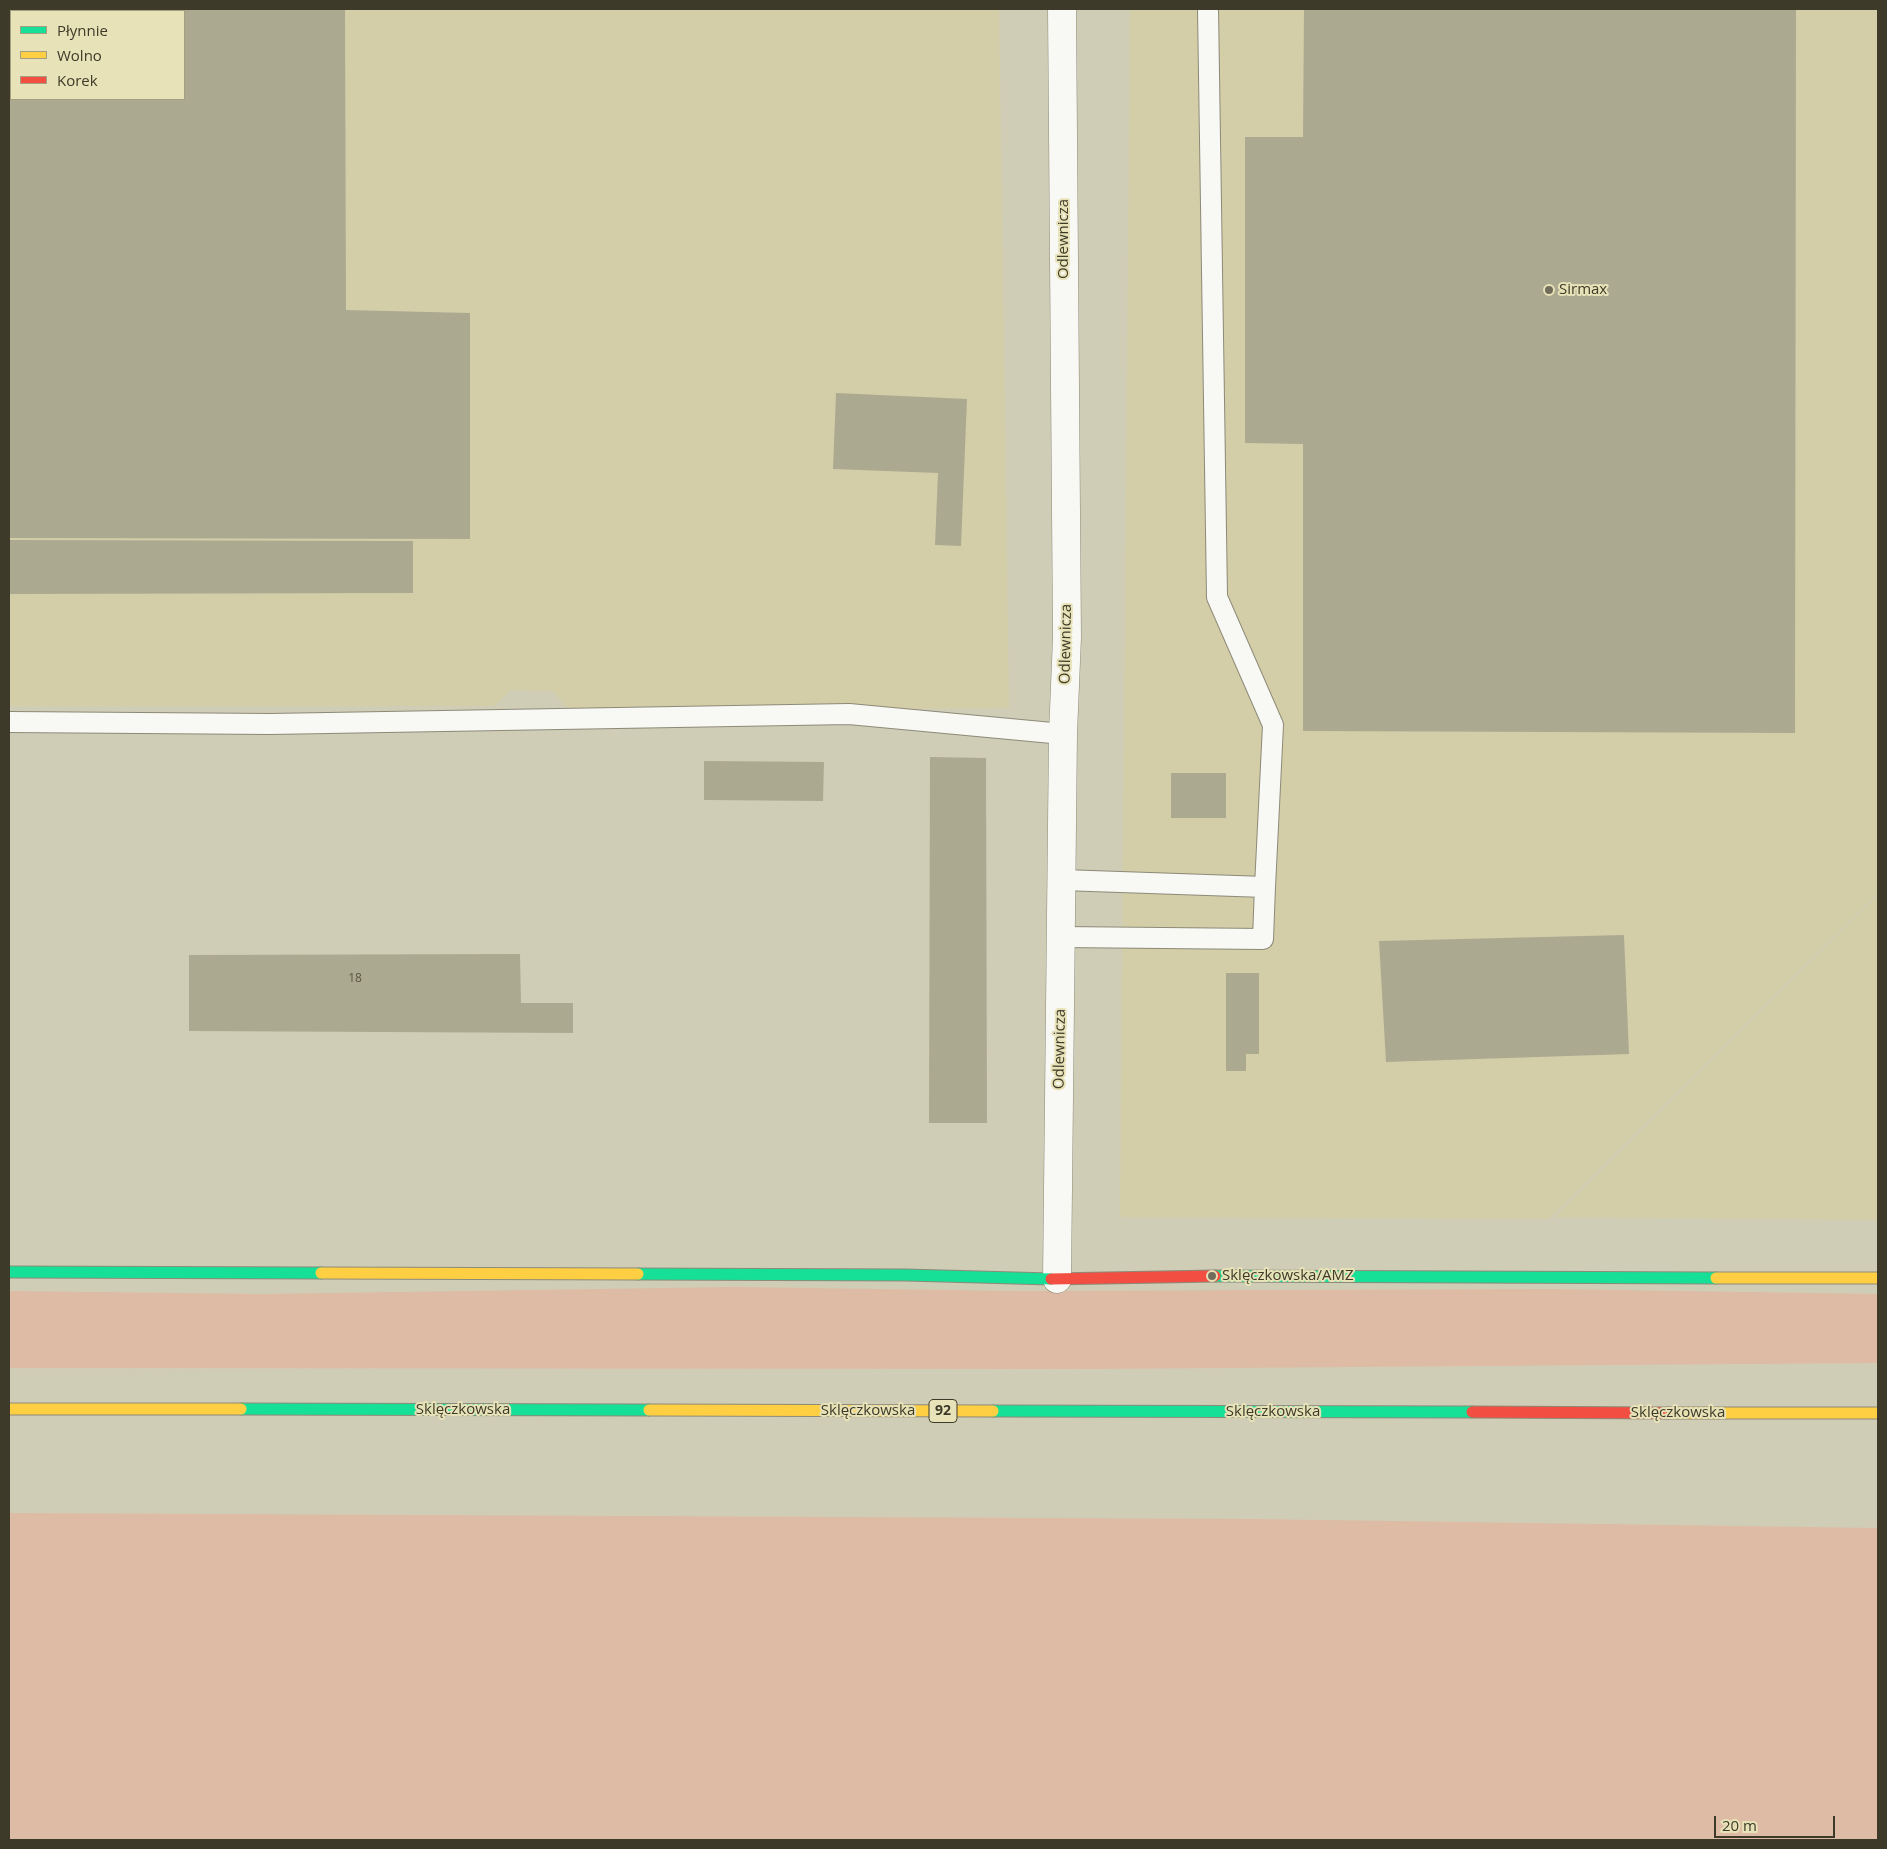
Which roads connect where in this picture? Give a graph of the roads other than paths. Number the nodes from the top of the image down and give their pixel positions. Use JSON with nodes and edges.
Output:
{"nodes":[{"id":1,"x":1062,"y":9,"type":"edge"},
{"id":2,"x":1208,"y":9,"type":"edge"},
{"id":3,"x":9,"y":722,"type":"edge"},
{"id":4,"x":1064,"y":734,"type":"junction"},
{"id":5,"x":1062,"y":880,"type":"junction"},
{"id":6,"x":1265,"y":887,"type":"junction"},
{"id":7,"x":1061,"y":937,"type":"junction"},
{"id":8,"x":9,"y":1272,"type":"edge"},
{"id":9,"x":1878,"y":1278,"type":"edge"},
{"id":10,"x":1056,"y":1279,"type":"junction"},
{"id":11,"x":9,"y":1409,"type":"edge"},
{"id":12,"x":1878,"y":1413,"type":"edge"}],
"edges":[{"from":1,"to":4,"type":"street","name":"Odlewnicza"},
{"from":2,"to":6,"type":"lane"},
{"from":3,"to":4,"type":"lane"},
{"from":4,"to":5,"type":"street","name":"Odlewnicza"},
{"from":5,"to":6,"type":"lane"},
{"from":5,"to":7,"type":"street","name":"Odlewnicza"},
{"from":6,"to":7,"type":"lane"},
{"from":7,"to":10,"type":"street","name":"Odlewnicza"},
{"from":8,"to":10,"type":"street"},
{"from":9,"to":10,"type":"street"},
{"from":11,"to":12,"type":"street","name":"Sklęczkowska","number":"92"}]}
